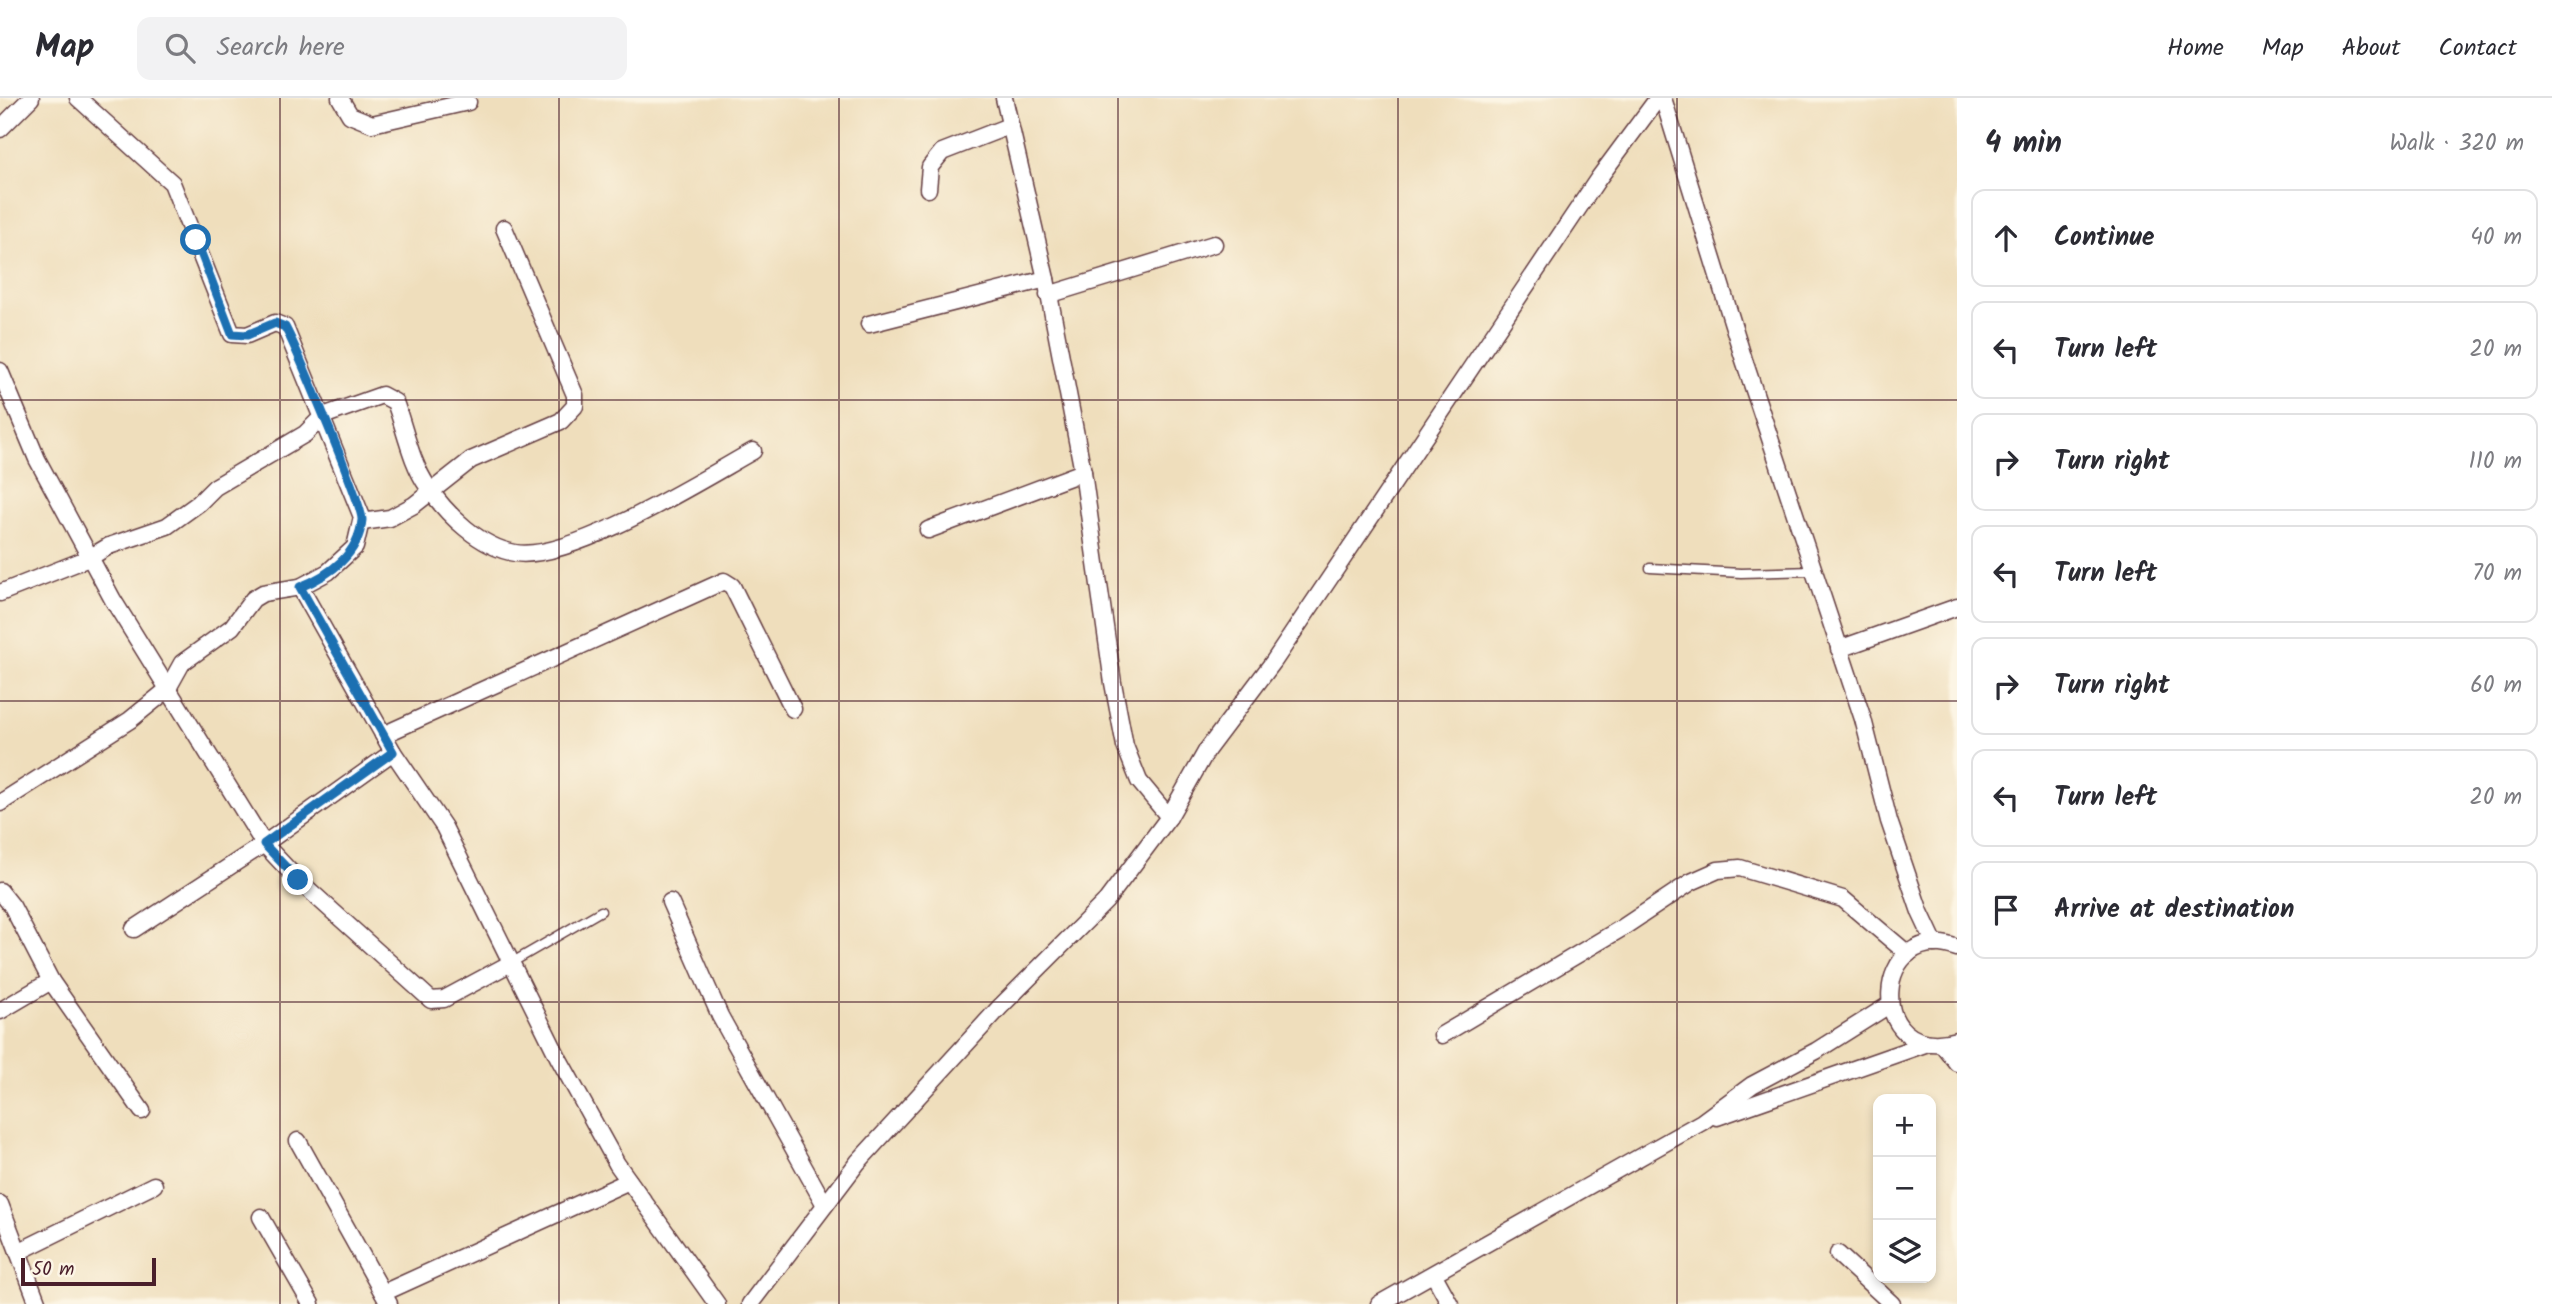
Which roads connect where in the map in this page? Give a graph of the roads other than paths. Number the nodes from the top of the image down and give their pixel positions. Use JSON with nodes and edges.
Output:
{"nodes":[{"id":1,"x":31,"y":98,"type":"edge"},
{"id":2,"x":78,"y":98,"type":"edge"},
{"id":3,"x":340,"y":98,"type":"edge"},
{"id":4,"x":1004,"y":98,"type":"edge"},
{"id":5,"x":1661,"y":98,"type":"edge"},
{"id":6,"x":468,"y":102,"type":"dead end"},
{"id":7,"x":1009,"y":126,"type":"junction"},
{"id":8,"x":0,"y":129,"type":"edge"},
{"id":9,"x":928,"y":189,"type":"dead end"},
{"id":10,"x":504,"y":228,"type":"dead end"},
{"id":11,"x":1214,"y":244,"type":"dead end"},
{"id":12,"x":1047,"y":287,"type":"junction"},
{"id":13,"x":869,"y":324,"type":"dead end"},
{"id":14,"x":0,"y":371,"type":"edge"},
{"id":15,"x":323,"y":416,"type":"junction"},
{"id":16,"x":753,"y":451,"type":"dead end"},
{"id":17,"x":1083,"y":472,"type":"junction"},
{"id":18,"x":432,"y":493,"type":"junction"},
{"id":19,"x":362,"y":522,"type":"junction"},
{"id":20,"x":928,"y":530,"type":"dead end"},
{"id":21,"x":89,"y":558,"type":"junction"},
{"id":22,"x":1650,"y":568,"type":"dead end"},
{"id":23,"x":1813,"y":571,"type":"junction"},
{"id":24,"x":300,"y":587,"type":"junction"},
{"id":25,"x":0,"y":593,"type":"edge"},
{"id":26,"x":1957,"y":607,"type":"edge"},
{"id":27,"x":1839,"y":649,"type":"junction"},
{"id":28,"x":167,"y":690,"type":"junction"},
{"id":29,"x":793,"y":709,"type":"dead end"},
{"id":30,"x":383,"y":735,"type":"junction"},
{"id":31,"x":393,"y":752,"type":"junction"},
{"id":32,"x":0,"y":803,"type":"edge"},
{"id":33,"x":1169,"y":817,"type":"junction"},
{"id":34,"x":264,"y":844,"type":"junction"},
{"id":35,"x":0,"y":891,"type":"edge"},
{"id":36,"x":670,"y":902,"type":"dead end"},
{"id":37,"x":601,"y":911,"type":"dead end"},
{"id":38,"x":134,"y":929,"type":"dead end"},
{"id":39,"x":1935,"y":944,"type":"junction"},
{"id":40,"x":1957,"y":948,"type":"edge"},
{"id":41,"x":1908,"y":954,"type":"junction"},
{"id":42,"x":511,"y":963,"type":"junction"},
{"id":43,"x":51,"y":981,"type":"junction"},
{"id":44,"x":1889,"y":1005,"type":"junction"},
{"id":45,"x":0,"y":1011,"type":"edge"},
{"id":46,"x":1442,"y":1035,"type":"dead end"},
{"id":47,"x":1942,"y":1043,"type":"edge"},
{"id":48,"x":1957,"y":1063,"type":"edge"},
{"id":49,"x":142,"y":1111,"type":"dead end"},
{"id":50,"x":1702,"y":1122,"type":"junction"},
{"id":51,"x":298,"y":1141,"type":"dead end"},
{"id":52,"x":629,"y":1181,"type":"junction"},
{"id":53,"x":154,"y":1185,"type":"dead end"},
{"id":54,"x":0,"y":1204,"type":"edge"},
{"id":55,"x":825,"y":1205,"type":"junction"},
{"id":56,"x":261,"y":1217,"type":"dead end"},
{"id":57,"x":18,"y":1252,"type":"junction"},
{"id":58,"x":1838,"y":1254,"type":"dead end"},
{"id":59,"x":1434,"y":1275,"type":"junction"},
{"id":60,"x":386,"y":1298,"type":"edge"},
{"id":61,"x":38,"y":1304,"type":"edge"},
{"id":62,"x":311,"y":1304,"type":"edge"},
{"id":63,"x":717,"y":1304,"type":"edge"},
{"id":64,"x":750,"y":1304,"type":"edge"},
{"id":65,"x":1379,"y":1304,"type":"edge"},
{"id":66,"x":1450,"y":1304,"type":"edge"},
{"id":67,"x":1892,"y":1304,"type":"edge"}],
"edges":[{"from":1,"to":8,"type":"street"},
{"from":2,"to":15,"type":"street"},
{"from":3,"to":6,"type":"street"},
{"from":4,"to":7,"type":"street"},
{"from":5,"to":23,"type":"street"},
{"from":5,"to":33,"type":"street"},
{"from":7,"to":9,"type":"street"},
{"from":7,"to":12,"type":"street"},
{"from":10,"to":18,"type":"street"},
{"from":11,"to":12,"type":"street"},
{"from":12,"to":13,"type":"street"},
{"from":12,"to":17,"type":"street"},
{"from":14,"to":21,"type":"street"},
{"from":15,"to":18,"type":"street"},
{"from":15,"to":19,"type":"street"},
{"from":15,"to":21,"type":"street"},
{"from":16,"to":18,"type":"street"},
{"from":17,"to":20,"type":"street"},
{"from":17,"to":33,"type":"street"},
{"from":18,"to":19,"type":"street"},
{"from":19,"to":24,"type":"street"},
{"from":21,"to":25,"type":"street"},
{"from":21,"to":28,"type":"street"},
{"from":22,"to":23,"type":"lane"},
{"from":23,"to":27,"type":"street"},
{"from":24,"to":28,"type":"street"},
{"from":24,"to":30,"type":"street"},
{"from":26,"to":27,"type":"street"},
{"from":27,"to":39,"type":"street"},
{"from":28,"to":32,"type":"street"},
{"from":28,"to":34,"type":"street"},
{"from":29,"to":30,"type":"street"},
{"from":30,"to":31,"type":"street"},
{"from":31,"to":34,"type":"street"},
{"from":31,"to":42,"type":"street"},
{"from":33,"to":55,"type":"street"},
{"from":34,"to":38,"type":"street"},
{"from":34,"to":42,"type":"street"},
{"from":35,"to":43,"type":"street"},
{"from":36,"to":55,"type":"street"},
{"from":37,"to":42,"type":"lane"},
{"from":39,"to":40,"type":"street"},
{"from":39,"to":41,"type":"street"},
{"from":41,"to":44,"type":"street"},
{"from":41,"to":46,"type":"street"},
{"from":42,"to":52,"type":"street"},
{"from":43,"to":45,"type":"street"},
{"from":43,"to":49,"type":"street"},
{"from":44,"to":47,"type":"street"},
{"from":44,"to":50,"type":"street"},
{"from":47,"to":48,"type":"street"},
{"from":47,"to":50,"type":"street"},
{"from":50,"to":59,"type":"street"},
{"from":51,"to":60,"type":"street"},
{"from":52,"to":60,"type":"street"},
{"from":52,"to":63,"type":"street"},
{"from":53,"to":57,"type":"street"},
{"from":54,"to":57,"type":"street"},
{"from":55,"to":64,"type":"street"},
{"from":56,"to":62,"type":"street"},
{"from":57,"to":61,"type":"street"},
{"from":58,"to":67,"type":"street"},
{"from":59,"to":65,"type":"street"},
{"from":59,"to":66,"type":"street"}]}
